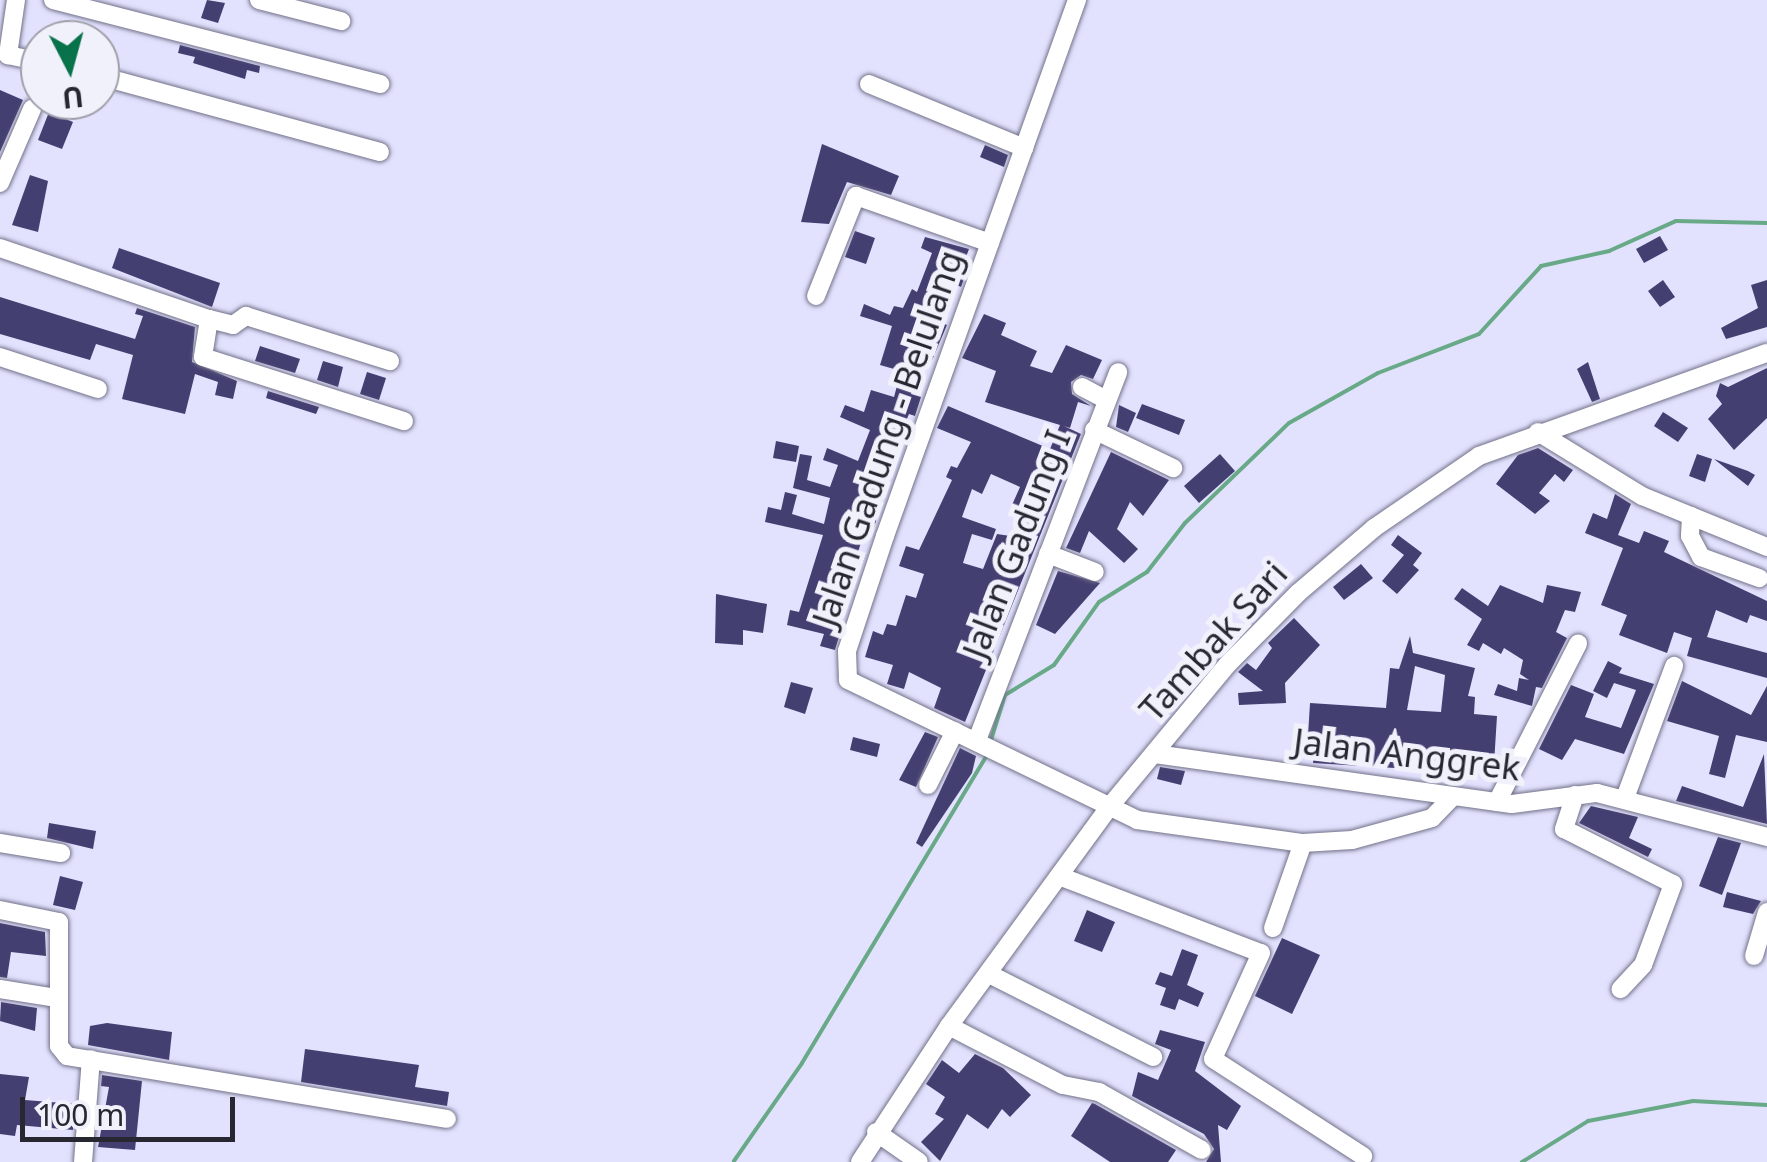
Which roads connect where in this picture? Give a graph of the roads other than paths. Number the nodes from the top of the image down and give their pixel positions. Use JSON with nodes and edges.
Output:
{"nodes":[{"id":1,"x":53,"y":0,"type":"edge"},
{"id":2,"x":259,"y":0,"type":"edge"},
{"id":3,"x":1077,"y":0,"type":"edge"},
{"id":4,"x":10,"y":2,"type":"edge"},
{"id":5,"x":341,"y":21,"type":"dead end"},
{"id":6,"x":20,"y":58,"type":"edge"},
{"id":7,"x":120,"y":81,"type":"edge"},
{"id":8,"x":380,"y":84,"type":"dead end"},
{"id":9,"x":869,"y":84,"type":"dead end"},
{"id":10,"x":26,"y":120,"type":"edge"},
{"id":11,"x":1024,"y":148,"type":"junction"},
{"id":12,"x":380,"y":152,"type":"dead end"},
{"id":13,"x":4,"y":160,"type":"edge"},
{"id":14,"x":0,"y":183,"type":"edge"},
{"id":15,"x":990,"y":243,"type":"junction"},
{"id":16,"x":0,"y":248,"type":"edge"},
{"id":17,"x":816,"y":296,"type":"dead end"},
{"id":18,"x":209,"y":319,"type":"junction"},
{"id":19,"x":1767,"y":353,"type":"edge"},
{"id":20,"x":0,"y":358,"type":"edge"},
{"id":21,"x":390,"y":362,"type":"dead end"},
{"id":22,"x":1118,"y":372,"type":"dead end"},
{"id":23,"x":1082,"y":388,"type":"dead end"},
{"id":24,"x":98,"y":389,"type":"dead end"},
{"id":25,"x":1106,"y":400,"type":"junction"},
{"id":26,"x":404,"y":421,"type":"dead end"},
{"id":27,"x":1094,"y":430,"type":"junction"},
{"id":28,"x":1538,"y":432,"type":"junction"},
{"id":29,"x":1173,"y":468,"type":"dead end"},
{"id":30,"x":1691,"y":516,"type":"junction"},
{"id":31,"x":1766,"y":545,"type":"edge"},
{"id":32,"x":1048,"y":554,"type":"junction"},
{"id":33,"x":1095,"y":572,"type":"dead end"},
{"id":34,"x":1759,"y":578,"type":"dead end"},
{"id":35,"x":1578,"y":644,"type":"dead end"},
{"id":36,"x":1674,"y":666,"type":"dead end"},
{"id":37,"x":955,"y":731,"type":"junction"},
{"id":38,"x":979,"y":741,"type":"junction"},
{"id":39,"x":1154,"y":754,"type":"junction"},
{"id":40,"x":928,"y":785,"type":"dead end"},
{"id":41,"x":1576,"y":795,"type":"junction"},
{"id":42,"x":1453,"y":796,"type":"junction"},
{"id":43,"x":1625,"y":798,"type":"junction"},
{"id":44,"x":1497,"y":802,"type":"junction"},
{"id":45,"x":1110,"y":806,"type":"junction"},
{"id":46,"x":1767,"y":837,"type":"edge"},
{"id":47,"x":0,"y":843,"type":"edge"},
{"id":48,"x":1303,"y":844,"type":"junction"},
{"id":49,"x":61,"y":853,"type":"dead end"},
{"id":50,"x":1060,"y":876,"type":"junction"},
{"id":51,"x":0,"y":910,"type":"edge"},
{"id":52,"x":1767,"y":912,"type":"edge"},
{"id":53,"x":1273,"y":928,"type":"dead end"},
{"id":54,"x":1754,"y":956,"type":"dead end"},
{"id":55,"x":989,"y":974,"type":"junction"},
{"id":56,"x":0,"y":989,"type":"edge"},
{"id":57,"x":1622,"y":989,"type":"dead end"},
{"id":58,"x":57,"y":998,"type":"junction"},
{"id":59,"x":949,"y":1026,"type":"junction"},
{"id":60,"x":1154,"y":1057,"type":"dead end"},
{"id":61,"x":91,"y":1059,"type":"junction"},
{"id":62,"x":447,"y":1119,"type":"dead end"},
{"id":63,"x":876,"y":1132,"type":"junction"},
{"id":64,"x":1202,"y":1150,"type":"dead end"},
{"id":65,"x":1363,"y":1156,"type":"dead end"},
{"id":66,"x":83,"y":1162,"type":"edge"},
{"id":67,"x":860,"y":1162,"type":"edge"},
{"id":68,"x":918,"y":1162,"type":"edge"}],
"edges":[{"from":1,"to":8,"type":"street"},
{"from":2,"to":5,"type":"street"},
{"from":3,"to":11,"type":"street","name":"Jalan Gadung - Belulang"},
{"from":4,"to":6,"type":"street"},
{"from":7,"to":12,"type":"street"},
{"from":9,"to":11,"type":"street"},
{"from":10,"to":13,"type":"street"},
{"from":11,"to":15,"type":"street","name":"Jalan Gadung - Belulang"},
{"from":13,"to":14,"type":"street"},
{"from":15,"to":17,"type":"street"},
{"from":15,"to":37,"type":"street","name":"Jalan Gadung - Belulang"},
{"from":16,"to":18,"type":"street"},
{"from":18,"to":21,"type":"street"},
{"from":18,"to":26,"type":"street"},
{"from":19,"to":28,"type":"street","name":"Tambak Sari"},
{"from":20,"to":24,"type":"street"},
{"from":22,"to":25,"type":"street","name":"Jalan Gadung I"},
{"from":23,"to":25,"type":"street"},
{"from":25,"to":27,"type":"street","name":"Jalan Gadung I"},
{"from":27,"to":29,"type":"street"},
{"from":27,"to":32,"type":"street","name":"Jalan Gadung I"},
{"from":28,"to":30,"type":"street"},
{"from":28,"to":39,"type":"street","name":"Tambak Sari"},
{"from":30,"to":31,"type":"street"},
{"from":30,"to":34,"type":"street"},
{"from":32,"to":33,"type":"street"},
{"from":32,"to":38,"type":"street","name":"Jalan Gadung I"},
{"from":35,"to":44,"type":"street"},
{"from":36,"to":43,"type":"street"},
{"from":37,"to":38,"type":"street","name":"Jalan Gadung - Belulang"},
{"from":37,"to":40,"type":"street"},
{"from":38,"to":45,"type":"street","name":"Jalan Gadung - Belulang"},
{"from":39,"to":42,"type":"street","name":"Jalan Anggrek"},
{"from":39,"to":45,"type":"street","name":"Tambak Sari"},
{"from":41,"to":43,"type":"street","name":"Jalan Anggrek"},
{"from":41,"to":44,"type":"street","name":"Jalan Anggrek"},
{"from":41,"to":57,"type":"street"},
{"from":42,"to":44,"type":"street","name":"Jalan Anggrek"},
{"from":42,"to":48,"type":"street","name":"Jalan Gadung - Belulang"},
{"from":43,"to":46,"type":"street","name":"Jalan Anggrek"},
{"from":45,"to":48,"type":"street","name":"Jalan Gadung - Belulang"},
{"from":45,"to":50,"type":"street","name":"Tambak Sari"},
{"from":47,"to":49,"type":"street"},
{"from":48,"to":53,"type":"street"},
{"from":50,"to":55,"type":"street","name":"Tambak Sari"},
{"from":50,"to":65,"type":"street"},
{"from":51,"to":58,"type":"street"},
{"from":52,"to":54,"type":"street"},
{"from":55,"to":59,"type":"street","name":"Tambak Sari"},
{"from":55,"to":60,"type":"street"},
{"from":56,"to":58,"type":"street"},
{"from":58,"to":61,"type":"street"},
{"from":59,"to":63,"type":"street","name":"Tambak Sari"},
{"from":59,"to":64,"type":"street"},
{"from":61,"to":62,"type":"street"},
{"from":61,"to":66,"type":"street"},
{"from":63,"to":67,"type":"street","name":"Tambak Sari"},
{"from":63,"to":68,"type":"street"}]}
